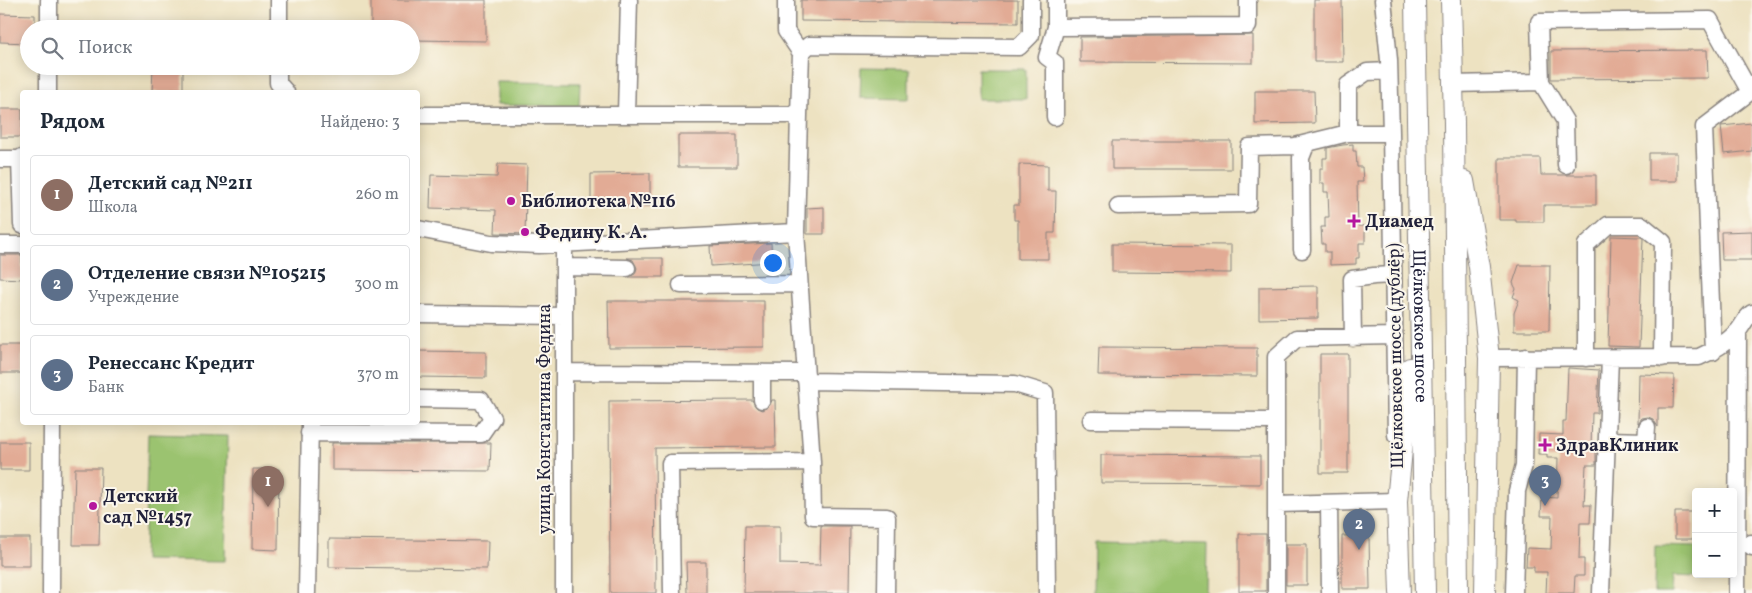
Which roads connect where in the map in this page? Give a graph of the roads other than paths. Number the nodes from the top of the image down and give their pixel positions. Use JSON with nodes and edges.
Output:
{"nodes":[{"id":1,"x":49,"y":0,"type":"edge"},
{"id":2,"x":279,"y":0,"type":"edge"},
{"id":3,"x":629,"y":0,"type":"edge"},
{"id":4,"x":786,"y":0,"type":"edge"},
{"id":5,"x":1031,"y":0,"type":"edge"},
{"id":6,"x":1056,"y":0,"type":"edge"},
{"id":7,"x":1248,"y":0,"type":"edge"},
{"id":8,"x":1383,"y":0,"type":"edge"},
{"id":9,"x":1415,"y":0,"type":"edge"},
{"id":10,"x":1451,"y":0,"type":"edge"},
{"id":11,"x":48,"y":20,"type":"edge"},
{"id":12,"x":279,"y":20,"type":"edge"},
{"id":13,"x":1056,"y":27,"type":"junction"},
{"id":14,"x":801,"y":53,"type":"junction"},
{"id":15,"x":1389,"y":71,"type":"junction"},
{"id":16,"x":48,"y":75,"type":"edge"},
{"id":17,"x":278,"y":75,"type":"edge"},
{"id":18,"x":1541,"y":82,"type":"junction"},
{"id":19,"x":1452,"y":84,"type":"junction"},
{"id":20,"x":48,"y":90,"type":"edge"},
{"id":21,"x":284,"y":90,"type":"edge"},
{"id":22,"x":1751,"y":92,"type":"edge"},
{"id":23,"x":420,"y":114,"type":"edge"},
{"id":24,"x":626,"y":114,"type":"junction"},
{"id":25,"x":799,"y":115,"type":"junction"},
{"id":26,"x":1055,"y":117,"type":"dead end"},
{"id":27,"x":1454,"y":123,"type":"junction"},
{"id":28,"x":1348,"y":133,"type":"junction"},
{"id":29,"x":1391,"y":133,"type":"junction"},
{"id":30,"x":1306,"y":145,"type":"junction"},
{"id":31,"x":20,"y":158,"type":"edge"},
{"id":32,"x":0,"y":159,"type":"edge"},
{"id":33,"x":1566,"y":165,"type":"dead end"},
{"id":34,"x":1118,"y":206,"type":"dead end"},
{"id":35,"x":420,"y":229,"type":"edge"},
{"id":36,"x":796,"y":232,"type":"junction"},
{"id":37,"x":0,"y":245,"type":"edge"},
{"id":38,"x":20,"y":245,"type":"edge"},
{"id":39,"x":564,"y":245,"type":"junction"},
{"id":40,"x":1302,"y":250,"type":"dead end"},
{"id":41,"x":564,"y":267,"type":"junction"},
{"id":42,"x":627,"y":268,"type":"dead end"},
{"id":43,"x":1393,"y":275,"type":"junction"},
{"id":44,"x":1419,"y":280,"type":"junction"},
{"id":45,"x":799,"y":284,"type":"junction"},
{"id":46,"x":681,"y":285,"type":"dead end"},
{"id":47,"x":1752,"y":313,"type":"edge"},
{"id":48,"x":420,"y":314,"type":"edge"},
{"id":49,"x":564,"y":316,"type":"junction"},
{"id":50,"x":1738,"y":331,"type":"junction"},
{"id":51,"x":1394,"y":336,"type":"junction"},
{"id":52,"x":1353,"y":338,"type":"junction"},
{"id":53,"x":1713,"y":352,"type":"junction"},
{"id":54,"x":1488,"y":358,"type":"junction"},
{"id":55,"x":1526,"y":358,"type":"junction"},
{"id":56,"x":1586,"y":358,"type":"junction"},
{"id":57,"x":1610,"y":358,"type":"junction"},
{"id":58,"x":1662,"y":358,"type":"junction"},
{"id":59,"x":564,"y":372,"type":"junction"},
{"id":60,"x":762,"y":373,"type":"junction"},
{"id":61,"x":806,"y":377,"type":"junction"},
{"id":62,"x":420,"y":399,"type":"edge"},
{"id":63,"x":762,"y":400,"type":"dead end"},
{"id":64,"x":1091,"y":420,"type":"dead end"},
{"id":65,"x":1276,"y":421,"type":"junction"},
{"id":66,"x":52,"y":425,"type":"edge"},
{"id":67,"x":1647,"y":426,"type":"dead end"},
{"id":68,"x":309,"y":428,"type":"edge"},
{"id":69,"x":1607,"y":440,"type":"junction"},
{"id":70,"x":812,"y":462,"type":"junction"},
{"id":71,"x":1397,"y":501,"type":"junction"},
{"id":72,"x":1329,"y":503,"type":"junction"},
{"id":73,"x":1276,"y":504,"type":"junction"},
{"id":74,"x":1748,"y":544,"type":"edge"},
{"id":75,"x":51,"y":593,"type":"edge"},
{"id":76,"x":308,"y":593,"type":"edge"},
{"id":77,"x":564,"y":593,"type":"edge"},
{"id":78,"x":672,"y":593,"type":"edge"},
{"id":79,"x":886,"y":593,"type":"edge"},
{"id":80,"x":1047,"y":593,"type":"edge"},
{"id":81,"x":1276,"y":593,"type":"edge"},
{"id":82,"x":1330,"y":593,"type":"edge"},
{"id":83,"x":1400,"y":593,"type":"edge"},
{"id":84,"x":1425,"y":593,"type":"edge"},
{"id":85,"x":1458,"y":593,"type":"edge"},
{"id":86,"x":1485,"y":593,"type":"edge"},
{"id":87,"x":1514,"y":593,"type":"edge"},
{"id":88,"x":1601,"y":593,"type":"edge"},
{"id":89,"x":1737,"y":593,"type":"edge"}],
"edges":[{"from":1,"to":11,"type":"street"},
{"from":2,"to":12,"type":"street"},
{"from":3,"to":24,"type":"street"},
{"from":4,"to":14,"type":"street"},
{"from":5,"to":14,"type":"street"},
{"from":6,"to":13,"type":"street"},
{"from":7,"to":13,"type":"street"},
{"from":8,"to":15,"type":"street","name":"Щёлковское шоссе (дублёр)"},
{"from":9,"to":44,"type":"main road","name":"Щёлковское шоссе"},
{"from":10,"to":19,"type":"main road","name":"Щёлковское шоссе"},
{"from":13,"to":26,"type":"street"},
{"from":14,"to":25,"type":"street"},
{"from":15,"to":28,"type":"street"},
{"from":15,"to":29,"type":"street","name":"Щёлковское шоссе (дублёр)"},
{"from":16,"to":20,"type":"street"},
{"from":17,"to":21,"type":"street"},
{"from":18,"to":19,"type":"street"},
{"from":18,"to":22,"type":"street"},
{"from":18,"to":33,"type":"street"},
{"from":19,"to":27,"type":"main road","name":"Щёлковское шоссе"},
{"from":22,"to":53,"type":"street"},
{"from":23,"to":24,"type":"street"},
{"from":24,"to":25,"type":"street"},
{"from":25,"to":36,"type":"street"},
{"from":27,"to":54,"type":"main road"},
{"from":27,"to":85,"type":"main road","name":"Щёлковское шоссе"},
{"from":28,"to":29,"type":"street"},
{"from":28,"to":30,"type":"street"},
{"from":29,"to":43,"type":"street","name":"Щёлковское шоссе (дублёр)"},
{"from":30,"to":34,"type":"street"},
{"from":30,"to":40,"type":"street"},
{"from":31,"to":32,"type":"street"},
{"from":35,"to":39,"type":"street"},
{"from":36,"to":39,"type":"street"},
{"from":36,"to":45,"type":"street"},
{"from":37,"to":38,"type":"street"},
{"from":39,"to":41,"type":"street","name":"улица Константина Федина"},
{"from":41,"to":42,"type":"street"},
{"from":41,"to":49,"type":"street","name":"улица Константина Федина"},
{"from":43,"to":51,"type":"street","name":"Щёлковское шоссе (дублёр)"},
{"from":43,"to":52,"type":"street"},
{"from":44,"to":71,"type":"main road"},
{"from":44,"to":84,"type":"main road","name":"Щёлковское шоссе"},
{"from":45,"to":46,"type":"street"},
{"from":45,"to":61,"type":"street"},
{"from":47,"to":50,"type":"street"},
{"from":48,"to":49,"type":"street"},
{"from":49,"to":59,"type":"street","name":"улица Константина Федина"},
{"from":50,"to":53,"type":"street"},
{"from":50,"to":74,"type":"street"},
{"from":51,"to":52,"type":"street"},
{"from":51,"to":71,"type":"street","name":"Щёлковское шоссе (дублёр)"},
{"from":52,"to":65,"type":"street"},
{"from":53,"to":58,"type":"street"},
{"from":54,"to":55,"type":"street"},
{"from":54,"to":86,"type":"main road"},
{"from":55,"to":56,"type":"street"},
{"from":55,"to":87,"type":"street"},
{"from":56,"to":57,"type":"street"},
{"from":56,"to":58,"type":"street"},
{"from":57,"to":58,"type":"street"},
{"from":57,"to":69,"type":"street"},
{"from":59,"to":60,"type":"street"},
{"from":59,"to":77,"type":"street","name":"улица Константина Федина"},
{"from":60,"to":61,"type":"street"},
{"from":60,"to":63,"type":"street"},
{"from":61,"to":70,"type":"street"},
{"from":61,"to":80,"type":"street"},
{"from":62,"to":68,"type":"street"},
{"from":64,"to":65,"type":"street"},
{"from":65,"to":73,"type":"street"},
{"from":66,"to":75,"type":"street"},
{"from":67,"to":69,"type":"street"},
{"from":68,"to":76,"type":"street"},
{"from":69,"to":88,"type":"street"},
{"from":70,"to":78,"type":"street"},
{"from":70,"to":79,"type":"street"},
{"from":71,"to":72,"type":"street"},
{"from":71,"to":83,"type":"main road","name":"Щёлковское шоссе (дублёр)"},
{"from":72,"to":73,"type":"street"},
{"from":72,"to":82,"type":"street"},
{"from":73,"to":81,"type":"street"},
{"from":74,"to":89,"type":"street"}]}
